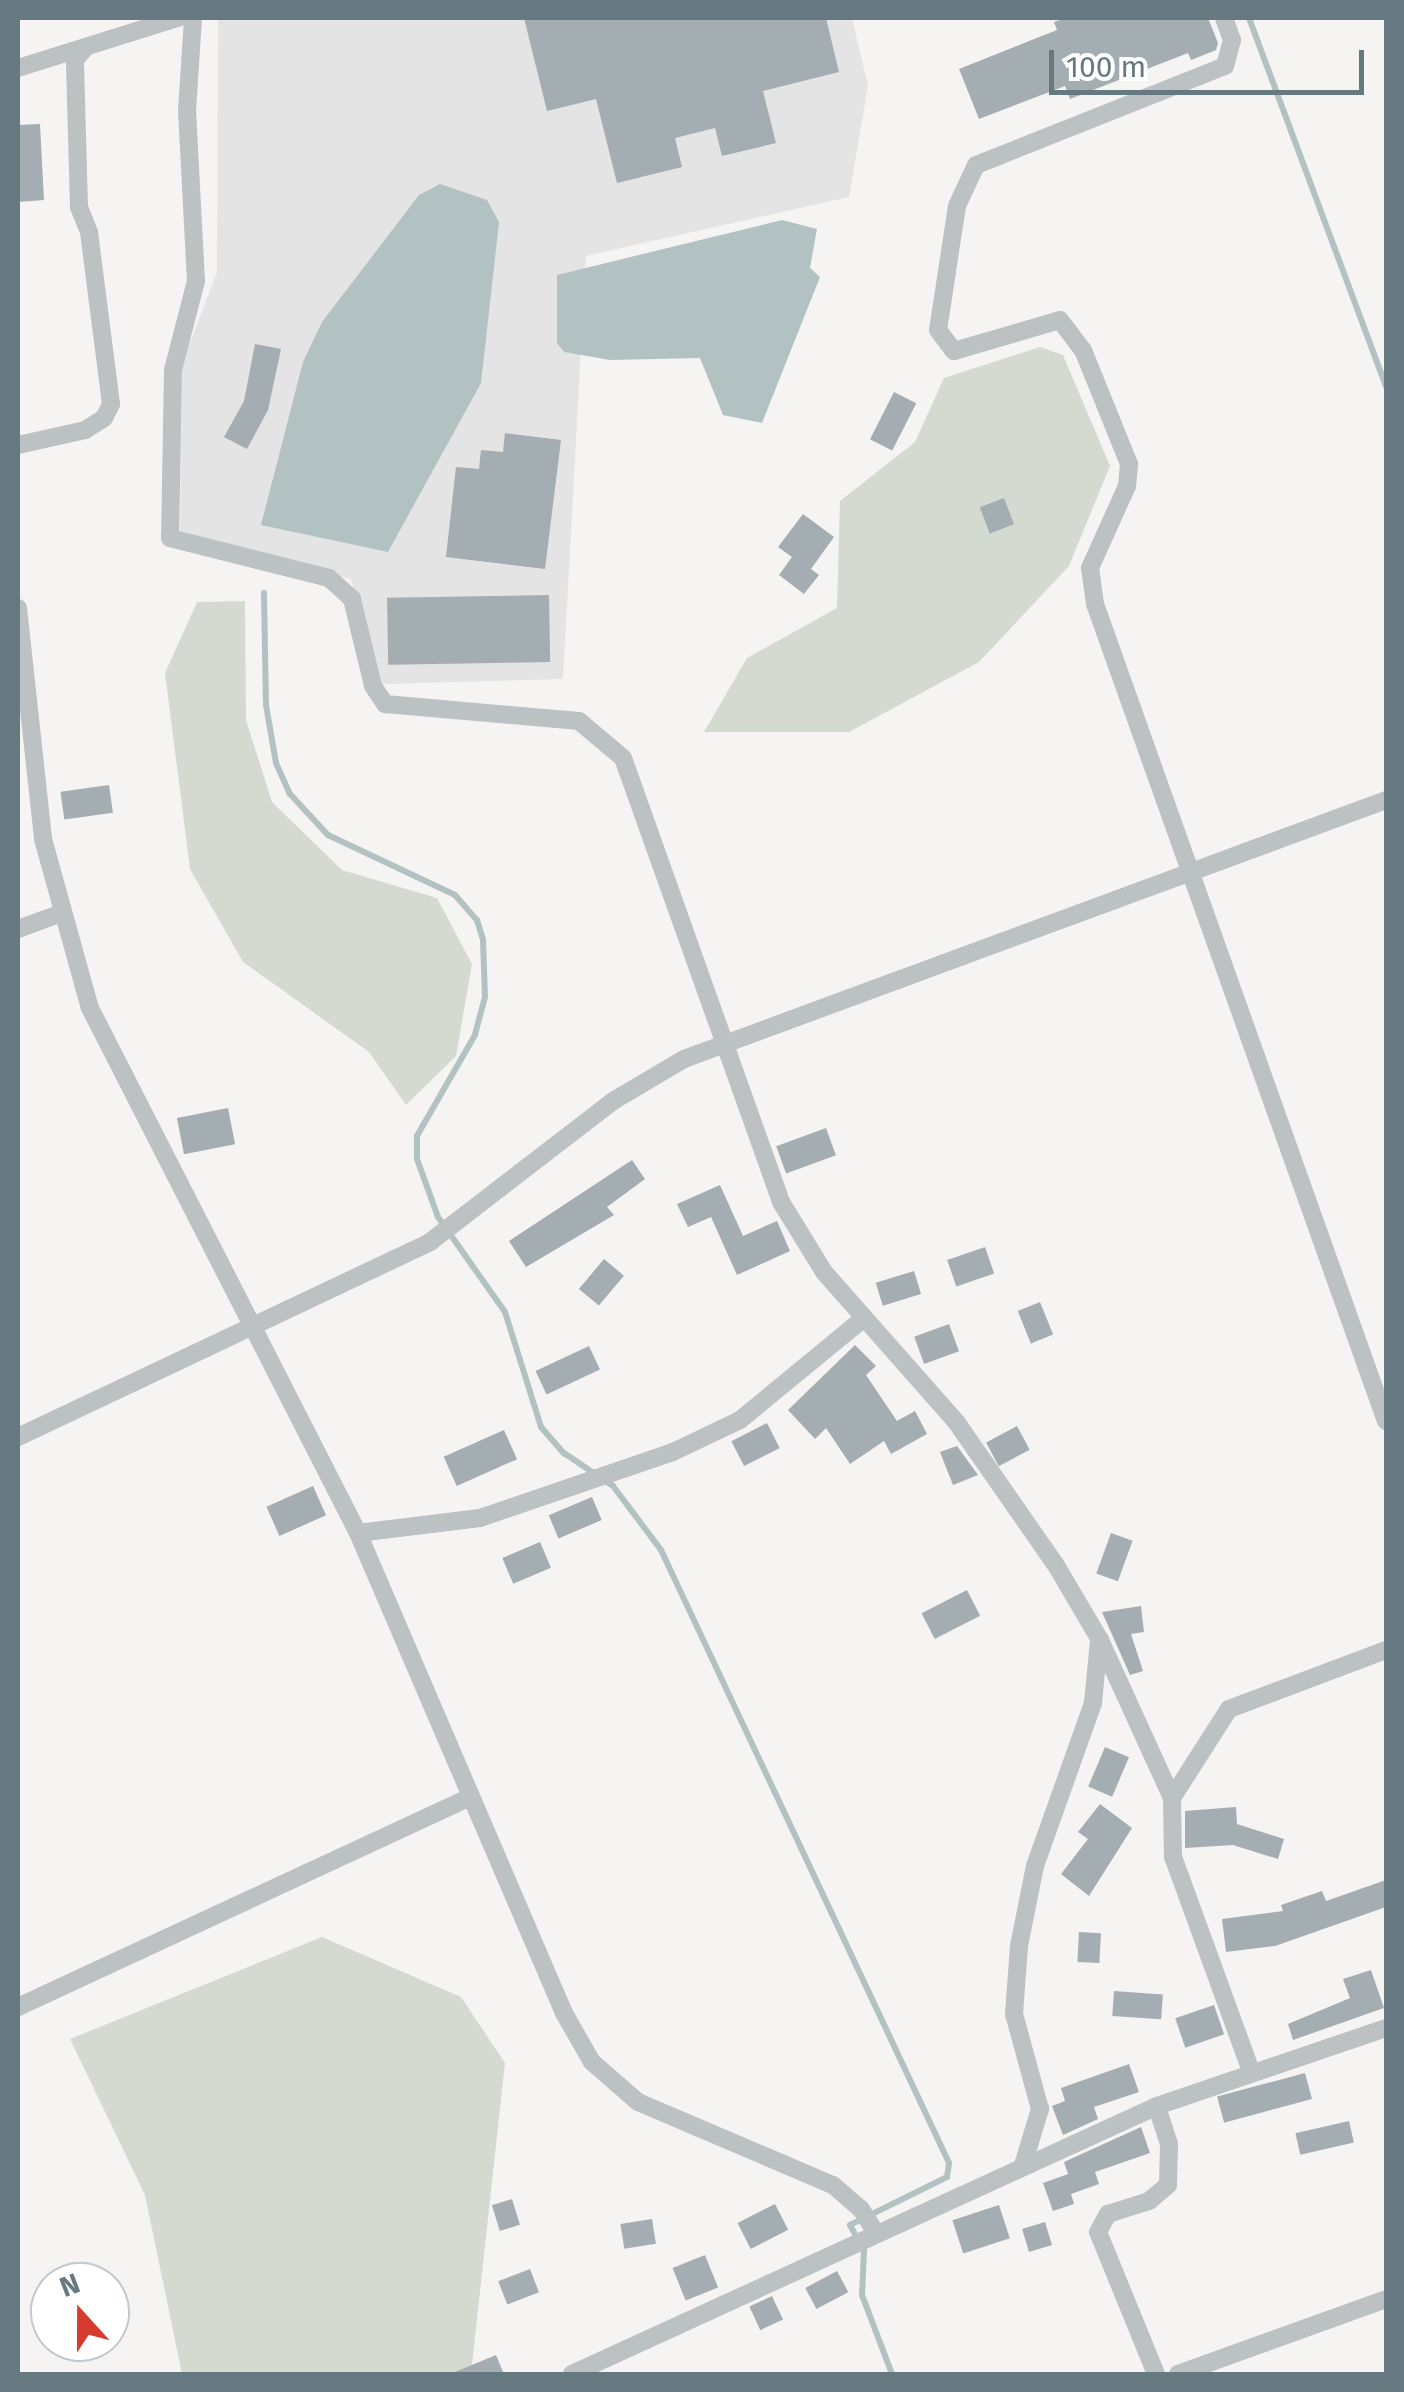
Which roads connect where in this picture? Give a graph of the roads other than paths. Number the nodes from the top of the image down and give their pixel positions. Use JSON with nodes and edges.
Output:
{"nodes":[{"id":1,"x":178,"y":18,"type":"edge"},
{"id":2,"x":193,"y":18,"type":"edge"},
{"id":3,"x":1224,"y":18,"type":"edge"},
{"id":4,"x":86,"y":47,"type":"junction"},
{"id":5,"x":18,"y":68,"type":"edge"},
{"id":6,"x":18,"y":445,"type":"edge"},
{"id":7,"x":18,"y":608,"type":"edge"},
{"id":8,"x":21,"y":680,"type":"edge"},
{"id":9,"x":1386,"y":800,"type":"edge"},
{"id":10,"x":1188,"y":873,"type":"junction"},
{"id":11,"x":59,"y":914,"type":"junction"},
{"id":12,"x":18,"y":929,"type":"edge"},
{"id":13,"x":722,"y":1044,"type":"junction"},
{"id":14,"x":862,"y":1319,"type":"junction"},
{"id":15,"x":249,"y":1330,"type":"junction"},
{"id":16,"x":1386,"y":1421,"type":"edge"},
{"id":17,"x":18,"y":1437,"type":"edge"},
{"id":18,"x":358,"y":1533,"type":"junction"},
{"id":19,"x":1100,"y":1640,"type":"junction"},
{"id":20,"x":1386,"y":1650,"type":"edge"},
{"id":21,"x":471,"y":1797,"type":"junction"},
{"id":22,"x":1172,"y":1798,"type":"junction"},
{"id":23,"x":18,"y":2007,"type":"edge"},
{"id":24,"x":1386,"y":2028,"type":"edge"},
{"id":25,"x":1251,"y":2072,"type":"junction"},
{"id":26,"x":1157,"y":2106,"type":"junction"},
{"id":27,"x":1023,"y":2165,"type":"junction"},
{"id":28,"x":876,"y":2234,"type":"junction"},
{"id":29,"x":1386,"y":2298,"type":"edge"},
{"id":30,"x":572,"y":2374,"type":"edge"},
{"id":31,"x":1156,"y":2374,"type":"edge"},
{"id":32,"x":1178,"y":2374,"type":"edge"}],
"edges":[{"from":1,"to":4,"type":"street"},
{"from":2,"to":13,"type":"street"},
{"from":3,"to":10,"type":"street"},
{"from":4,"to":5,"type":"street"},
{"from":4,"to":6,"type":"street"},
{"from":7,"to":8,"type":"street"},
{"from":8,"to":11,"type":"street"},
{"from":9,"to":10,"type":"street"},
{"from":10,"to":13,"type":"street"},
{"from":10,"to":16,"type":"street"},
{"from":11,"to":12,"type":"street"},
{"from":11,"to":15,"type":"street"},
{"from":13,"to":14,"type":"street"},
{"from":13,"to":15,"type":"street"},
{"from":14,"to":18,"type":"street"},
{"from":14,"to":19,"type":"street"},
{"from":15,"to":17,"type":"street"},
{"from":15,"to":18,"type":"street"},
{"from":18,"to":21,"type":"street"},
{"from":19,"to":22,"type":"street"},
{"from":19,"to":27,"type":"street"},
{"from":20,"to":22,"type":"street"},
{"from":21,"to":23,"type":"street"},
{"from":21,"to":28,"type":"street"},
{"from":22,"to":25,"type":"street"},
{"from":24,"to":25,"type":"street"},
{"from":25,"to":26,"type":"street"},
{"from":26,"to":27,"type":"street"},
{"from":26,"to":31,"type":"street"},
{"from":27,"to":28,"type":"street"},
{"from":28,"to":30,"type":"street"},
{"from":29,"to":32,"type":"street"}]}
